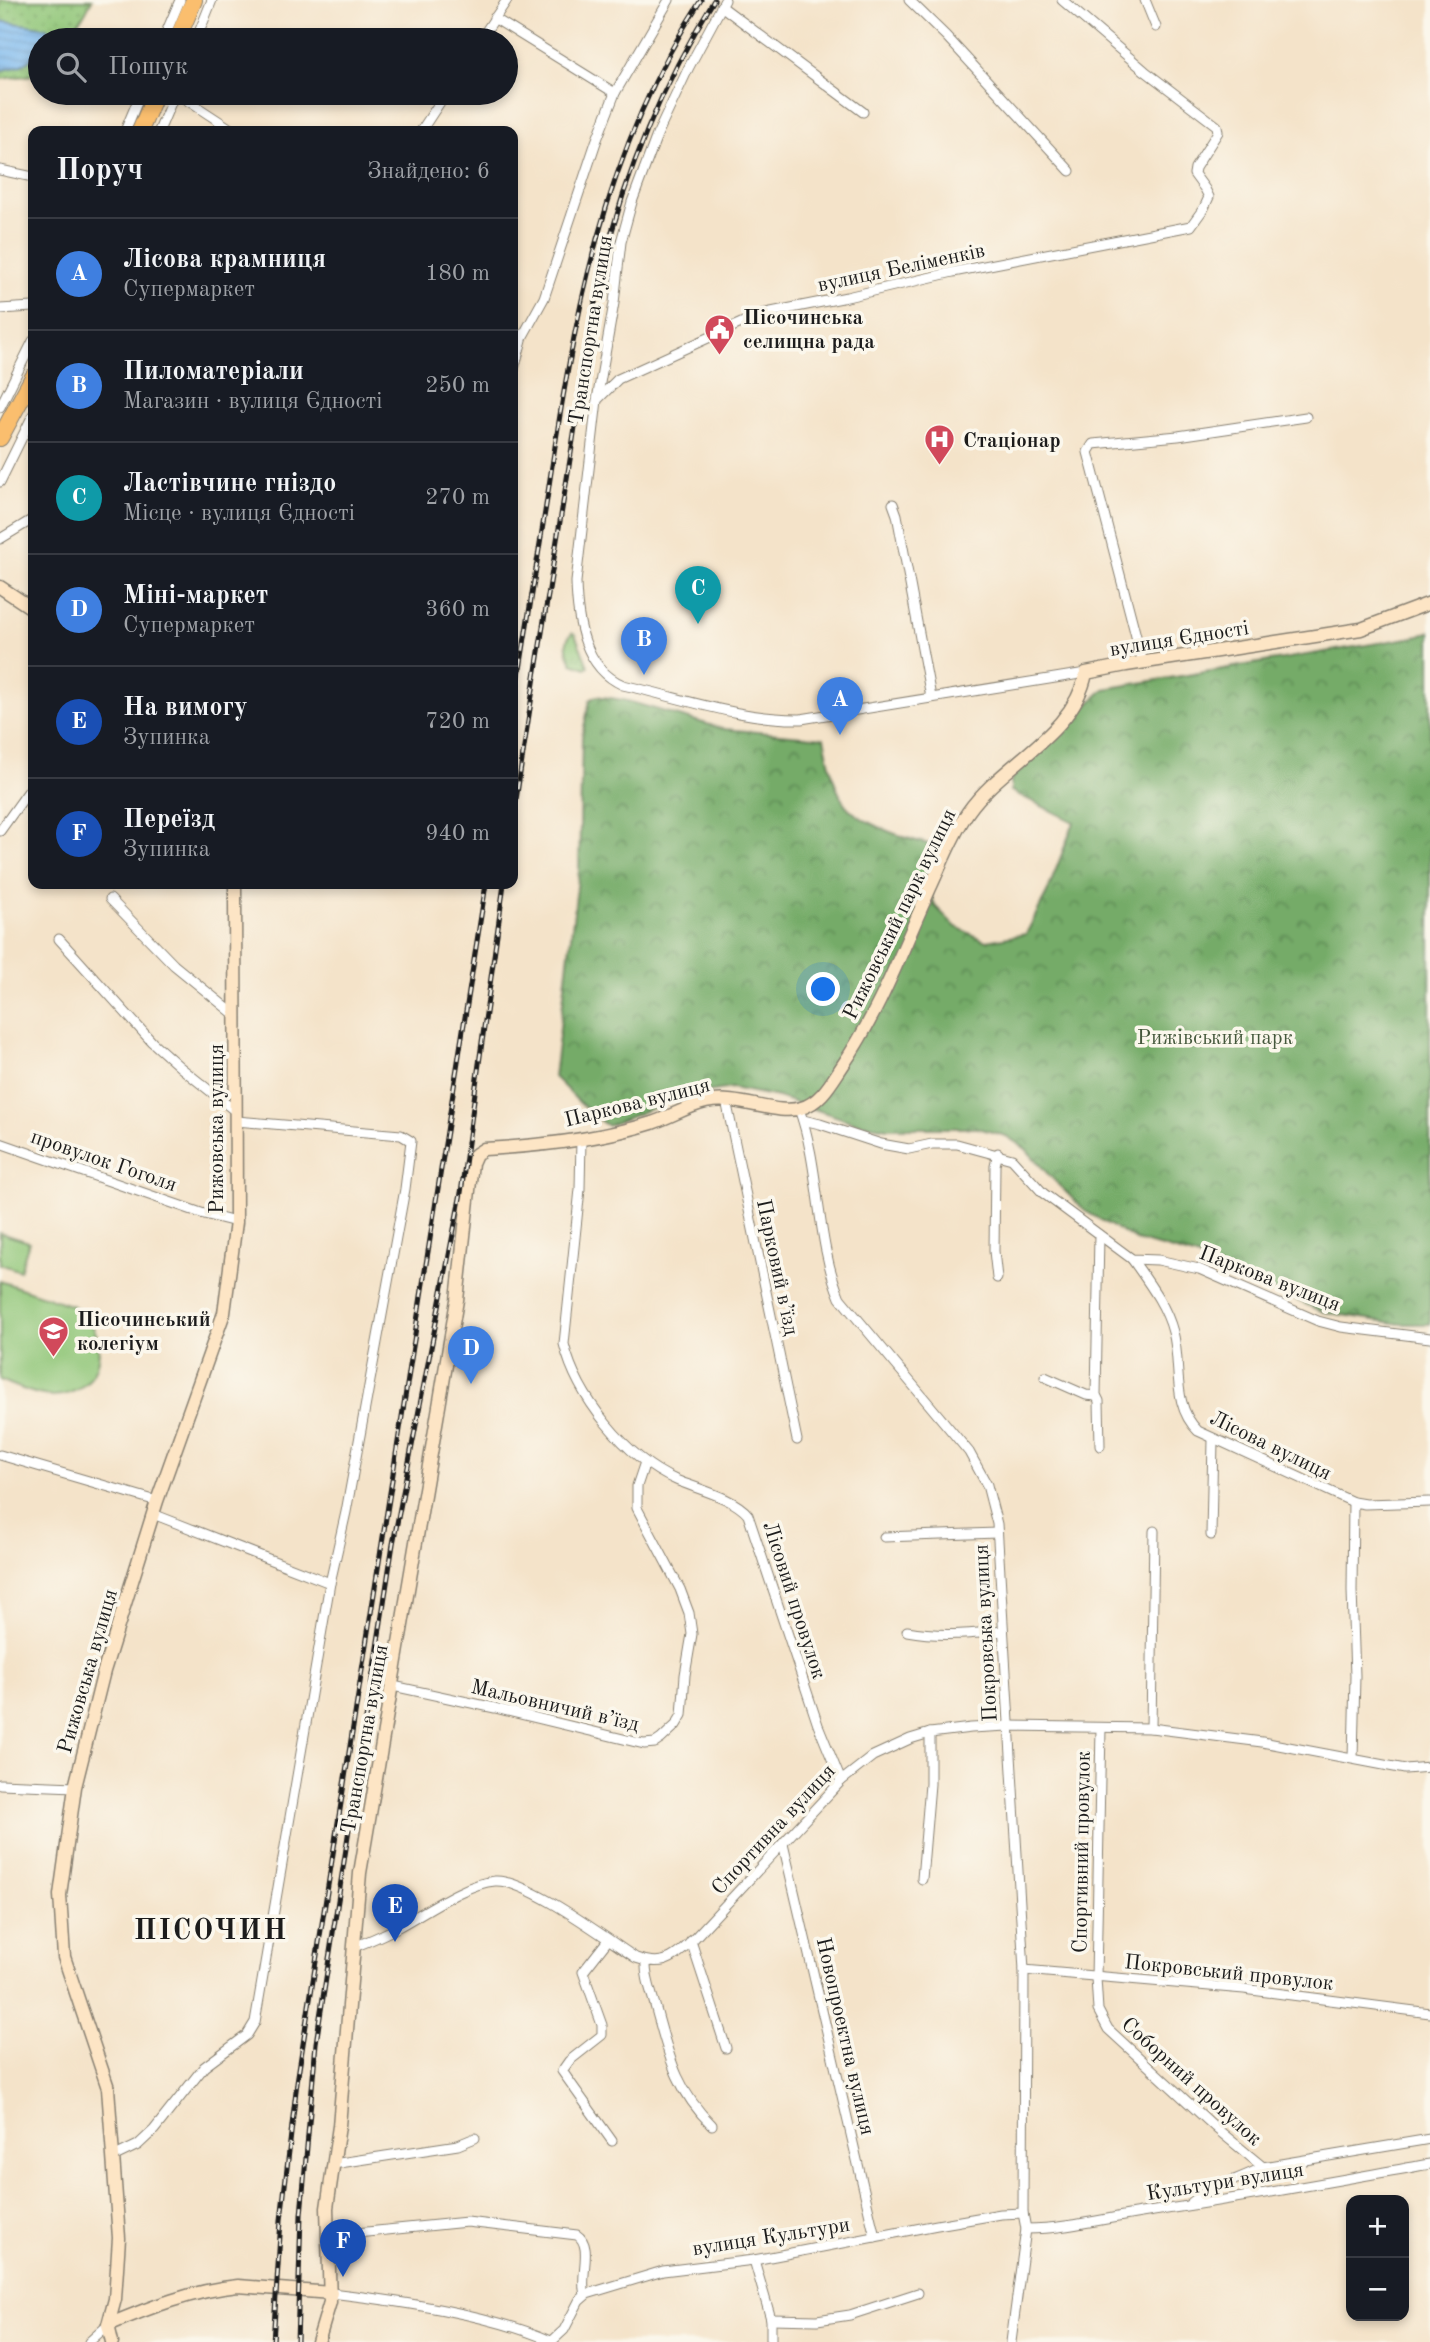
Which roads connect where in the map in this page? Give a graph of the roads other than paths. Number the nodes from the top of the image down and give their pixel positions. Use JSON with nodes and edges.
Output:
{"nodes":[{"id":1,"x":180,"y":0,"type":"edge"},
{"id":2,"x":194,"y":0,"type":"edge"},
{"id":3,"x":212,"y":0,"type":"edge"},
{"id":4,"x":507,"y":0,"type":"edge"},
{"id":5,"x":669,"y":0,"type":"edge"},
{"id":6,"x":909,"y":0,"type":"edge"},
{"id":7,"x":1062,"y":0,"type":"edge"},
{"id":8,"x":1145,"y":0,"type":"edge"},
{"id":9,"x":723,"y":3,"type":"edge"},
{"id":10,"x":494,"y":18,"type":"junction"},
{"id":11,"x":1156,"y":27,"type":"dead end"},
{"id":12,"x":168,"y":28,"type":"edge"},
{"id":13,"x":182,"y":28,"type":"edge"},
{"id":14,"x":201,"y":28,"type":"edge"},
{"id":15,"x":488,"y":28,"type":"edge"},
{"id":16,"x":510,"y":28,"type":"edge"},
{"id":17,"x":518,"y":33,"type":"edge"},
{"id":18,"x":615,"y":93,"type":"junction"},
{"id":19,"x":136,"y":105,"type":"edge"},
{"id":20,"x":151,"y":105,"type":"edge"},
{"id":21,"x":170,"y":105,"type":"edge"},
{"id":22,"x":194,"y":105,"type":"edge"},
{"id":23,"x":438,"y":105,"type":"edge"},
{"id":24,"x":863,"y":111,"type":"dead end"},
{"id":25,"x":127,"y":126,"type":"edge"},
{"id":26,"x":142,"y":126,"type":"edge"},
{"id":27,"x":161,"y":126,"type":"edge"},
{"id":28,"x":226,"y":126,"type":"edge"},
{"id":29,"x":424,"y":126,"type":"edge"},
{"id":30,"x":0,"y":170,"type":"edge"},
{"id":31,"x":1070,"y":171,"type":"dead end"},
{"id":32,"x":28,"y":176,"type":"edge"},
{"id":33,"x":28,"y":307,"type":"edge"},
{"id":34,"x":0,"y":309,"type":"edge"},
{"id":35,"x":518,"y":332,"type":"edge"},
{"id":36,"x":523,"y":336,"type":"junction"},
{"id":37,"x":28,"y":351,"type":"edge"},
{"id":38,"x":518,"y":354,"type":"edge"},
{"id":39,"x":28,"y":386,"type":"edge"},
{"id":40,"x":597,"y":400,"type":"junction"},
{"id":41,"x":0,"y":407,"type":"edge"},
{"id":42,"x":1306,"y":417,"type":"dead end"},
{"id":43,"x":28,"y":425,"type":"edge"},
{"id":44,"x":0,"y":439,"type":"edge"},
{"id":45,"x":0,"y":482,"type":"edge"},
{"id":46,"x":893,"y":504,"type":"dead end"},
{"id":47,"x":28,"y":522,"type":"edge"},
{"id":48,"x":0,"y":539,"type":"edge"},
{"id":49,"x":0,"y":587,"type":"edge"},
{"id":50,"x":1430,"y":603,"type":"edge"},
{"id":51,"x":28,"y":606,"type":"edge"},
{"id":52,"x":1143,"y":663,"type":"junction"},
{"id":53,"x":1086,"y":673,"type":"junction"},
{"id":54,"x":610,"y":678,"type":"joint"},
{"id":55,"x":931,"y":697,"type":"junction"},
{"id":56,"x":28,"y":792,"type":"edge"},
{"id":57,"x":0,"y":831,"type":"edge"},
{"id":58,"x":235,"y":889,"type":"edge"},
{"id":59,"x":110,"y":899,"type":"dead end"},
{"id":60,"x":59,"y":939,"type":"dead end"},
{"id":61,"x":234,"y":1014,"type":"junction"},
{"id":62,"x":726,"y":1100,"type":"junction"},
{"id":63,"x":801,"y":1115,"type":"junction"},
{"id":64,"x":235,"y":1116,"type":"junction"},
{"id":65,"x":581,"y":1139,"type":"junction"},
{"id":66,"x":0,"y":1143,"type":"edge"},
{"id":67,"x":484,"y":1149,"type":"joint"},
{"id":68,"x":998,"y":1153,"type":"junction"},
{"id":69,"x":236,"y":1222,"type":"junction"},
{"id":70,"x":1099,"y":1235,"type":"junction"},
{"id":71,"x":1132,"y":1259,"type":"junction"},
{"id":72,"x":997,"y":1279,"type":"dead end"},
{"id":73,"x":1430,"y":1338,"type":"edge"},
{"id":74,"x":1045,"y":1377,"type":"dead end"},
{"id":75,"x":1096,"y":1396,"type":"junction"},
{"id":76,"x":797,"y":1440,"type":"dead end"},
{"id":77,"x":1213,"y":1440,"type":"junction"},
{"id":78,"x":1100,"y":1446,"type":"dead end"},
{"id":79,"x":0,"y":1455,"type":"edge"},
{"id":80,"x":645,"y":1462,"type":"junction"},
{"id":81,"x":157,"y":1501,"type":"junction"},
{"id":82,"x":1353,"y":1502,"type":"junction"},
{"id":83,"x":1430,"y":1502,"type":"edge"},
{"id":84,"x":153,"y":1514,"type":"junction"},
{"id":85,"x":1154,"y":1531,"type":"dead end"},
{"id":86,"x":997,"y":1533,"type":"junction"},
{"id":87,"x":1211,"y":1535,"type":"dead end"},
{"id":88,"x":884,"y":1537,"type":"dead end"},
{"id":89,"x":330,"y":1583,"type":"junction"},
{"id":90,"x":907,"y":1631,"type":"dead end"},
{"id":91,"x":1003,"y":1631,"type":"junction"},
{"id":92,"x":393,"y":1686,"type":"junction"},
{"id":93,"x":1009,"y":1726,"type":"junction"},
{"id":94,"x":1101,"y":1728,"type":"junction"},
{"id":95,"x":1150,"y":1728,"type":"junction"},
{"id":96,"x":930,"y":1733,"type":"junction"},
{"id":97,"x":1353,"y":1758,"type":"junction"},
{"id":98,"x":1430,"y":1767,"type":"edge"},
{"id":99,"x":841,"y":1781,"type":"junction"},
{"id":100,"x":0,"y":1784,"type":"edge"},
{"id":101,"x":75,"y":1787,"type":"junction"},
{"id":102,"x":783,"y":1844,"type":"junction"},
{"id":103,"x":922,"y":1879,"type":"dead end"},
{"id":104,"x":608,"y":1940,"type":"junction"},
{"id":105,"x":691,"y":1941,"type":"junction"},
{"id":106,"x":354,"y":1947,"type":"junction"},
{"id":107,"x":646,"y":1962,"type":"junction"},
{"id":108,"x":1024,"y":1970,"type":"junction"},
{"id":109,"x":1096,"y":1978,"type":"junction"},
{"id":110,"x":1430,"y":2013,"type":"edge"},
{"id":111,"x":726,"y":2048,"type":"dead end"},
{"id":112,"x":712,"y":2125,"type":"dead end"},
{"id":113,"x":475,"y":2138,"type":"dead end"},
{"id":114,"x":1430,"y":2139,"type":"edge"},
{"id":115,"x":612,"y":2141,"type":"dead end"},
{"id":116,"x":115,"y":2156,"type":"junction"},
{"id":117,"x":333,"y":2164,"type":"junction"},
{"id":118,"x":1430,"y":2164,"type":"edge"},
{"id":119,"x":1263,"y":2167,"type":"junction"},
{"id":120,"x":1188,"y":2206,"type":"junction"},
{"id":121,"x":1023,"y":2213,"type":"junction"},
{"id":122,"x":1026,"y":2229,"type":"junction"},
{"id":123,"x":327,"y":2236,"type":"junction"},
{"id":124,"x":875,"y":2238,"type":"junction"},
{"id":125,"x":754,"y":2260,"type":"junction"},
{"id":126,"x":918,"y":2293,"type":"dead end"},
{"id":127,"x":331,"y":2294,"type":"junction"},
{"id":128,"x":586,"y":2294,"type":"junction"},
{"id":129,"x":771,"y":2319,"type":"junction"},
{"id":130,"x":108,"y":2325,"type":"junction"},
{"id":131,"x":89,"y":2342,"type":"edge"},
{"id":132,"x":112,"y":2342,"type":"edge"},
{"id":133,"x":318,"y":2342,"type":"edge"},
{"id":134,"x":551,"y":2342,"type":"edge"},
{"id":135,"x":771,"y":2342,"type":"edge"},
{"id":136,"x":1012,"y":2342,"type":"edge"}],
"edges":[{"from":1,"to":12,"type":"street"},
{"from":2,"to":13,"type":"highway"},
{"from":3,"to":14,"type":"street"},
{"from":4,"to":10,"type":"street"},
{"from":5,"to":18,"type":"street","name":"Транспортна вулиця"},
{"from":6,"to":31,"type":"street"},
{"from":7,"to":40,"type":"street","name":"вулиця Беліменків"},
{"from":8,"to":11,"type":"street"},
{"from":9,"to":24,"type":"street"},
{"from":9,"to":40,"type":"street","name":"Транспортна вулиця"},
{"from":10,"to":15,"type":"street"},
{"from":10,"to":16,"type":"street"},
{"from":17,"to":18,"type":"street"},
{"from":18,"to":36,"type":"street","name":"Транспортна вулиця"},
{"from":19,"to":25,"type":"street"},
{"from":20,"to":26,"type":"highway"},
{"from":21,"to":27,"type":"street"},
{"from":22,"to":28,"type":"street"},
{"from":23,"to":29,"type":"street"},
{"from":30,"to":32,"type":"street"},
{"from":33,"to":34,"type":"street"},
{"from":35,"to":36,"type":"street"},
{"from":36,"to":38,"type":"street","name":"Транспортна вулиця"},
{"from":37,"to":41,"type":"street"},
{"from":39,"to":44,"type":"highway"},
{"from":40,"to":54,"type":"street","name":"Транспортна вулиця"},
{"from":42,"to":52,"type":"street"},
{"from":43,"to":45,"type":"street"},
{"from":46,"to":55,"type":"street"},
{"from":47,"to":48,"type":"street"},
{"from":49,"to":51,"type":"street"},
{"from":50,"to":52,"type":"street","name":"вулиця Єдності"},
{"from":52,"to":53,"type":"street","name":"вулиця Єдності"},
{"from":53,"to":55,"type":"street","name":"вулиця Єдності"},
{"from":53,"to":63,"type":"street","name":"Рижовський парк вулиця"},
{"from":54,"to":55,"type":"street","name":"вулиця Єдності"},
{"from":56,"to":57,"type":"street"},
{"from":58,"to":61,"type":"street","name":"Рижовська вулиця"},
{"from":59,"to":61,"type":"street","name":"Рижовська вулиця"},
{"from":60,"to":64,"type":"street"},
{"from":61,"to":64,"type":"street","name":"Рижовська вулиця"},
{"from":62,"to":63,"type":"street","name":"Паркова вулиця"},
{"from":62,"to":65,"type":"street","name":"Паркова вулиця"},
{"from":62,"to":76,"type":"street","name":"Парковий в’їзд"},
{"from":63,"to":68,"type":"street","name":"Паркова вулиця"},
{"from":63,"to":86,"type":"street","name":"Покровська вулиця"},
{"from":64,"to":69,"type":"street","name":"Рижовська вулиця"},
{"from":64,"to":89,"type":"street"},
{"from":65,"to":67,"type":"street","name":"Паркова вулиця"},
{"from":65,"to":80,"type":"street","name":"Лісовий провулок"},
{"from":66,"to":69,"type":"street","name":"провулок Гоголя"},
{"from":67,"to":92,"type":"street","name":"Транспортна вулиця"},
{"from":68,"to":70,"type":"street","name":"Паркова вулиця"},
{"from":68,"to":72,"type":"street"},
{"from":69,"to":81,"type":"street","name":"Рижовська вулиця"},
{"from":70,"to":71,"type":"street","name":"Паркова вулиця"},
{"from":70,"to":75,"type":"street"},
{"from":71,"to":73,"type":"street","name":"Паркова вулиця"},
{"from":71,"to":77,"type":"street","name":"Лісова вулиця"},
{"from":74,"to":75,"type":"street"},
{"from":75,"to":78,"type":"street"},
{"from":77,"to":82,"type":"street","name":"Лісова вулиця"},
{"from":77,"to":87,"type":"street"},
{"from":79,"to":81,"type":"street"},
{"from":80,"to":92,"type":"street","name":"Мальовничий в’їзд"},
{"from":80,"to":99,"type":"street","name":"Лісовий провулок"},
{"from":81,"to":84,"type":"street","name":"Рижовська вулиця"},
{"from":82,"to":83,"type":"street","name":"Лісова вулиця"},
{"from":82,"to":97,"type":"street"},
{"from":84,"to":89,"type":"street"},
{"from":84,"to":101,"type":"street","name":"Рижовська вулиця"},
{"from":85,"to":95,"type":"street"},
{"from":86,"to":88,"type":"street"},
{"from":86,"to":91,"type":"street","name":"Покровська вулиця"},
{"from":89,"to":116,"type":"street"},
{"from":90,"to":91,"type":"street"},
{"from":91,"to":93,"type":"street","name":"Покровська вулиця"},
{"from":92,"to":106,"type":"street","name":"Транспортна вулиця"},
{"from":93,"to":94,"type":"street","name":"Спортивна вулиця"},
{"from":93,"to":96,"type":"street","name":"Спортивна вулиця"},
{"from":93,"to":108,"type":"street","name":"Покровська вулиця"},
{"from":94,"to":95,"type":"street","name":"Спортивна вулиця"},
{"from":94,"to":109,"type":"street","name":"Спортивний провулок"},
{"from":95,"to":97,"type":"street","name":"Спортивна вулиця"},
{"from":96,"to":99,"type":"street","name":"Спортивна вулиця"},
{"from":96,"to":103,"type":"street"},
{"from":97,"to":98,"type":"street","name":"Спортивна вулиця"},
{"from":99,"to":102,"type":"street","name":"Спортивна вулиця"},
{"from":100,"to":101,"type":"street"},
{"from":101,"to":116,"type":"street","name":"Рижовська вулиця"},
{"from":102,"to":105,"type":"street","name":"Спортивна вулиця"},
{"from":102,"to":124,"type":"street","name":"Новопроектна вулиця"},
{"from":104,"to":106,"type":"street"},
{"from":104,"to":107,"type":"street"},
{"from":104,"to":115,"type":"street"},
{"from":105,"to":107,"type":"street","name":"Спортивна вулиця"},
{"from":105,"to":111,"type":"street"},
{"from":106,"to":117,"type":"street","name":"Транспортна вулиця"},
{"from":107,"to":112,"type":"street"},
{"from":108,"to":109,"type":"street","name":"Покровський провулок"},
{"from":108,"to":121,"type":"street","name":"Покровська вулиця"},
{"from":109,"to":110,"type":"street","name":"Покровський провулок"},
{"from":109,"to":119,"type":"street","name":"Соборний провулок"},
{"from":113,"to":117,"type":"street"},
{"from":114,"to":119,"type":"street","name":"Культури вулиця"},
{"from":116,"to":130,"type":"street","name":"Рижовська вулиця"},
{"from":117,"to":123,"type":"street","name":"Транспортна вулиця"},
{"from":118,"to":120,"type":"street","name":"Культури вулиця"},
{"from":119,"to":120,"type":"street","name":"Культури вулиця"},
{"from":120,"to":122,"type":"street","name":"Культури вулиця"},
{"from":121,"to":122,"type":"street","name":"Покровська вулиця"},
{"from":121,"to":124,"type":"street","name":"вулиця Культури"},
{"from":122,"to":136,"type":"street","name":"Покровська вулиця"},
{"from":123,"to":127,"type":"street","name":"Транспортна вулиця"},
{"from":123,"to":128,"type":"street"},
{"from":124,"to":125,"type":"street","name":"вулиця Культури"},
{"from":125,"to":128,"type":"street","name":"вулиця Культури"},
{"from":125,"to":129,"type":"street"},
{"from":126,"to":129,"type":"street"},
{"from":127,"to":130,"type":"street"},
{"from":127,"to":133,"type":"street","name":"Транспортна вулиця"},
{"from":127,"to":134,"type":"street"},
{"from":128,"to":134,"type":"street"},
{"from":129,"to":135,"type":"street"},
{"from":130,"to":131,"type":"street"},
{"from":130,"to":132,"type":"street","name":"Рижовська вулиця"}]}
